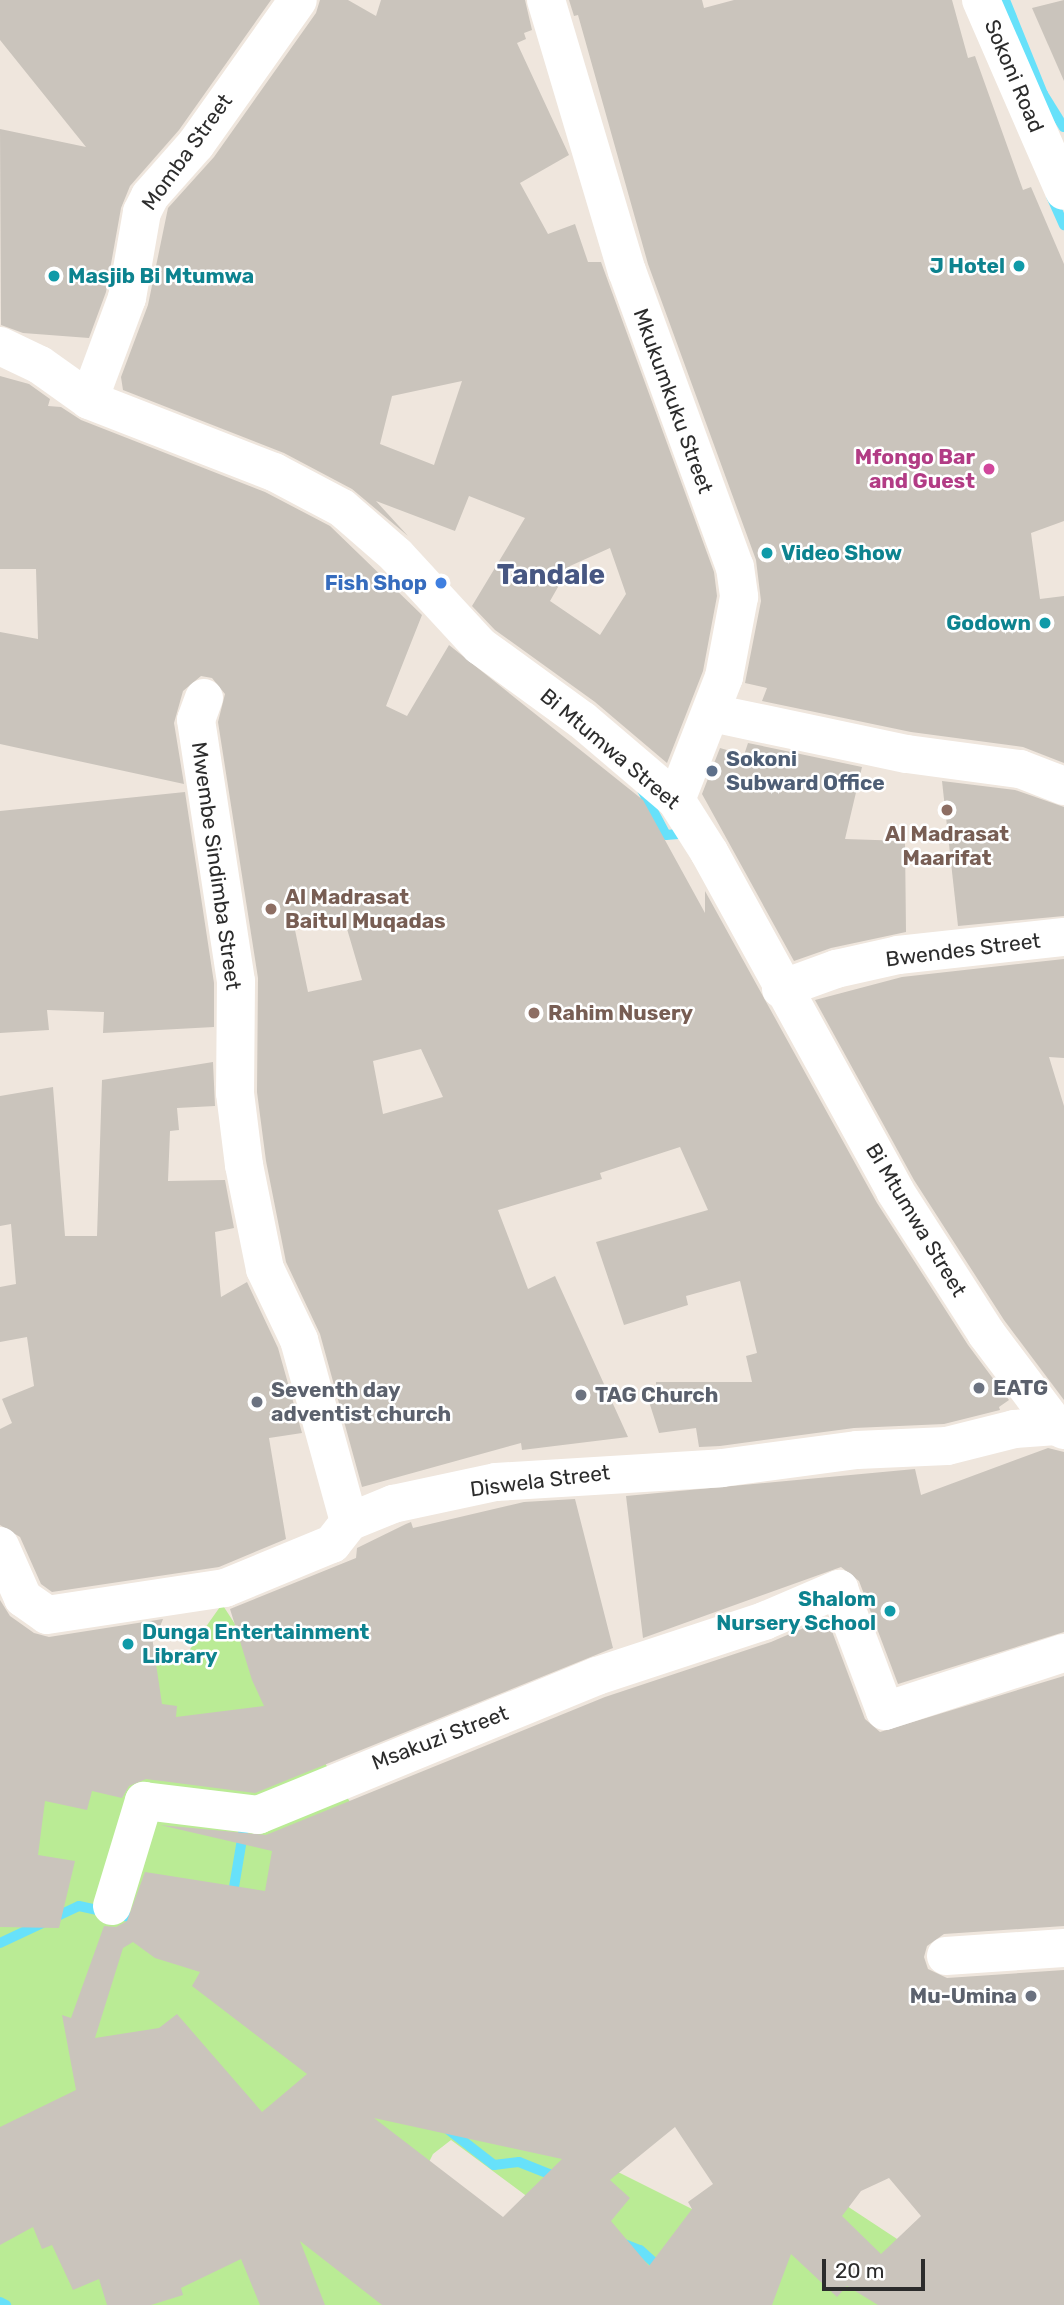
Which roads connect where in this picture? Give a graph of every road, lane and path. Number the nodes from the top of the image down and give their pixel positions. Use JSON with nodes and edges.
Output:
{"nodes":[{"id":1,"x":298,"y":0,"type":"edge"},
{"id":2,"x":546,"y":0,"type":"edge"},
{"id":3,"x":981,"y":0,"type":"edge"},
{"id":4,"x":1064,"y":191,"type":"edge"},
{"id":5,"x":0,"y":346,"type":"edge"},
{"id":6,"x":89,"y":400,"type":"junction"},
{"id":7,"x":204,"y":698,"type":"dead end"},
{"id":8,"x":712,"y":713,"type":"junction"},
{"id":9,"x":1064,"y":786,"type":"edge"},
{"id":10,"x":676,"y":800,"type":"junction"},
{"id":11,"x":1064,"y":937,"type":"edge"},
{"id":12,"x":781,"y":989,"type":"junction"},
{"id":13,"x":1060,"y":1428,"type":"edge"},
{"id":14,"x":349,"y":1522,"type":"junction"},
{"id":15,"x":0,"y":1546,"type":"edge"},
{"id":16,"x":1064,"y":1653,"type":"edge"},
{"id":17,"x":112,"y":1906,"type":"dead end"},
{"id":18,"x":1064,"y":1948,"type":"edge"},
{"id":19,"x":946,"y":1956,"type":"dead end"}],
"edges":[{"from":1,"to":6,"type":"street","name":"Momba Street"},
{"from":2,"to":8,"type":"street","name":"Mkukumkuku Street"},
{"from":3,"to":4,"type":"street","name":"Sokoni Road"},
{"from":5,"to":6,"type":"street","name":"Bi Mtumwa Street"},
{"from":6,"to":10,"type":"street","name":"Bi Mtumwa Street"},
{"from":7,"to":14,"type":"street","name":"Mwembe Sindimba Street"},
{"from":8,"to":9,"type":"street"},
{"from":8,"to":10,"type":"street","name":"Mkukumkuku Street"},
{"from":10,"to":12,"type":"street","name":"Bi Mtumwa Street"},
{"from":11,"to":12,"type":"street","name":"Bwendes Street"},
{"from":12,"to":13,"type":"street","name":"Bi Mtumwa Street"},
{"from":13,"to":14,"type":"street","name":"Diswela Street"},
{"from":14,"to":15,"type":"street","name":"Diswela Street"},
{"from":16,"to":17,"type":"street","name":"Msakuzi Street"},
{"from":18,"to":19,"type":"street"}]}
